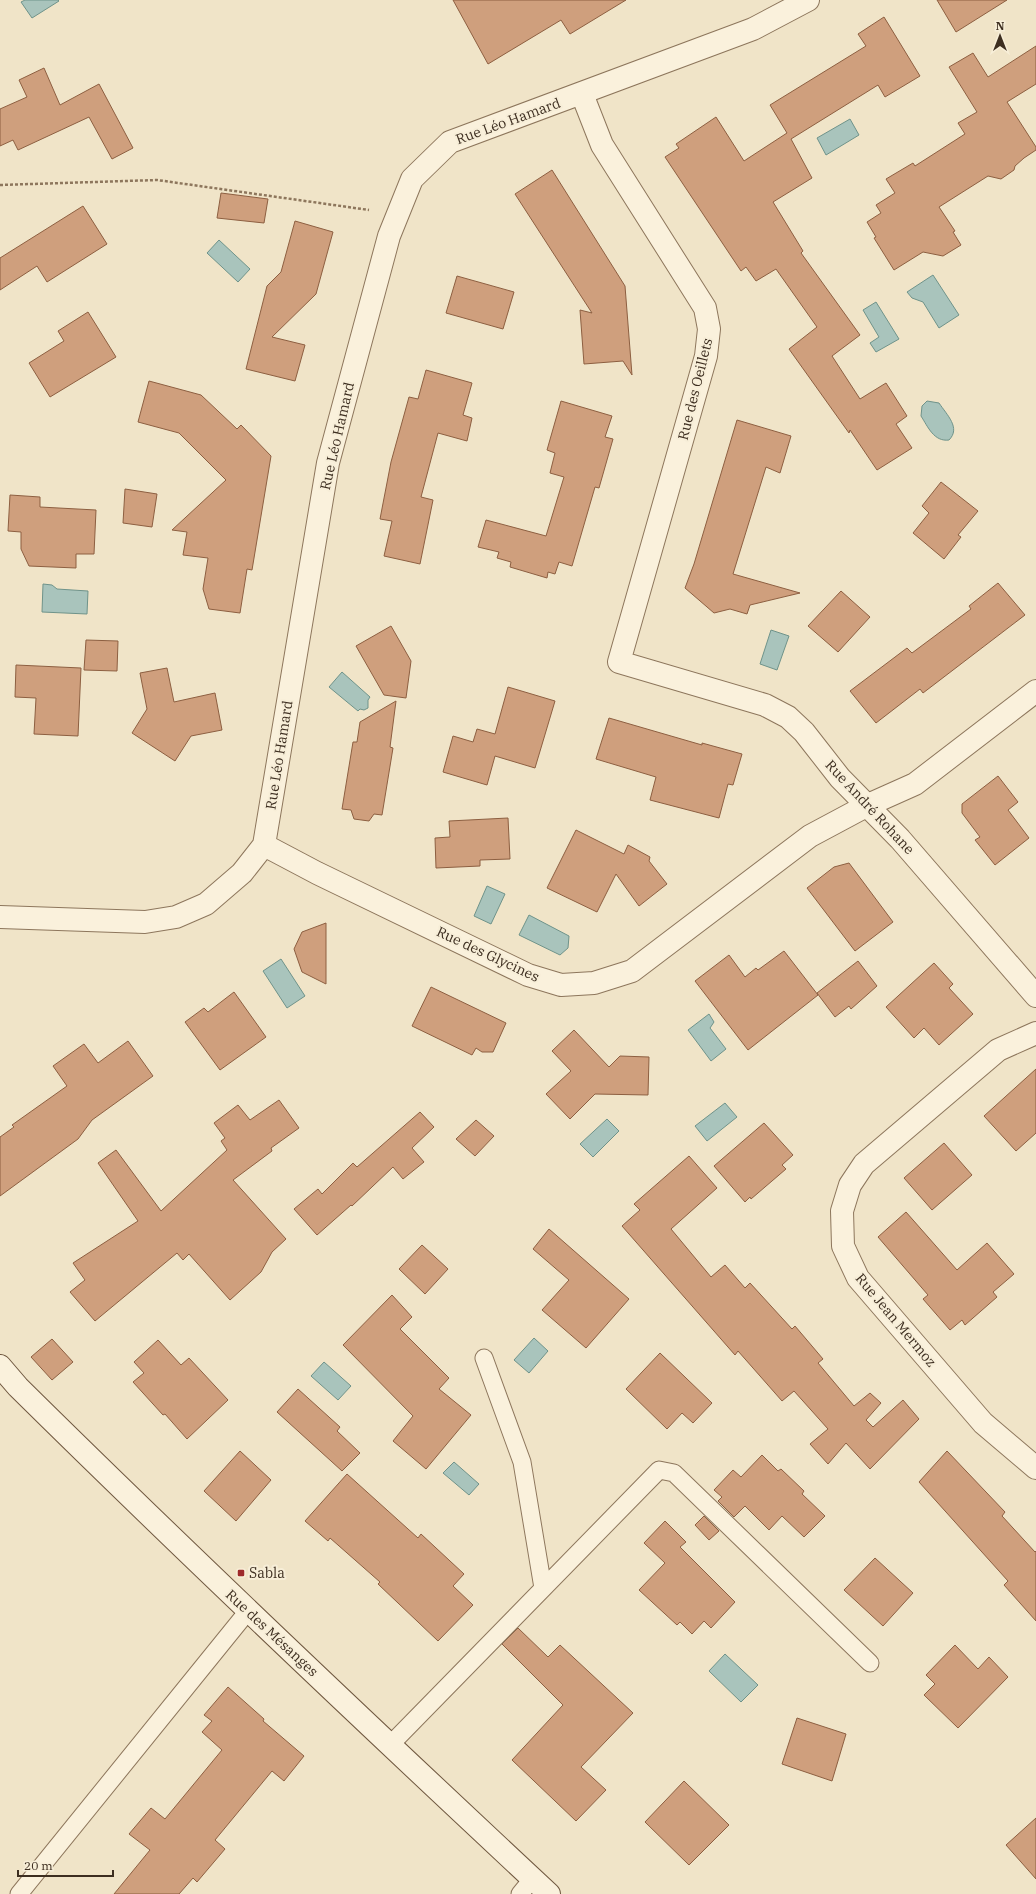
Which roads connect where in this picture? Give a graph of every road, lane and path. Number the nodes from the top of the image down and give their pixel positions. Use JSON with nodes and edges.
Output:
{"nodes":[{"id":1,"x":808,"y":0,"type":"edge"},
{"id":2,"x":582,"y":94,"type":"junction"},
{"id":3,"x":0,"y":186,"type":"edge"},
{"id":4,"x":375,"y":211,"type":"dead end"},
{"id":5,"x":619,"y":662,"type":"joint"},
{"id":6,"x":1036,"y":691,"type":"edge"},
{"id":7,"x":868,"y":805,"type":"junction"},
{"id":8,"x":264,"y":845,"type":"junction"},
{"id":9,"x":0,"y":917,"type":"edge"},
{"id":10,"x":1036,"y":996,"type":"edge"},
{"id":11,"x":1036,"y":1033,"type":"edge"},
{"id":12,"x":484,"y":1358,"type":"dead end"},
{"id":13,"x":0,"y":1366,"type":"edge"},
{"id":14,"x":1036,"y":1468,"type":"edge"},
{"id":15,"x":543,"y":1588,"type":"junction"},
{"id":16,"x":248,"y":1611,"type":"junction"},
{"id":17,"x":870,"y":1663,"type":"dead end"},
{"id":18,"x":391,"y":1744,"type":"junction"},
{"id":19,"x":527,"y":1886,"type":"edge"},
{"id":20,"x":19,"y":1894,"type":"edge"},
{"id":21,"x":549,"y":1894,"type":"edge"}],
"edges":[{"from":1,"to":2,"type":"street","name":"Rue Léo Hamard"},
{"from":2,"to":5,"type":"street","name":"Rue des Oeillets"},
{"from":2,"to":8,"type":"street","name":"Rue Léo Hamard"},
{"from":3,"to":4,"type":"path"},
{"from":5,"to":7,"type":"street","name":"Rue André Rohane"},
{"from":6,"to":7,"type":"street","name":"Rue des Glycines"},
{"from":7,"to":8,"type":"street","name":"Rue des Glycines"},
{"from":7,"to":10,"type":"street","name":"Rue André Rohane"},
{"from":8,"to":9,"type":"street","name":"Rue Léo Hamard"},
{"from":11,"to":14,"type":"street","name":"Rue Jean Mermoz"},
{"from":12,"to":15,"type":"lane"},
{"from":13,"to":16,"type":"street","name":"Rue des Mésanges"},
{"from":15,"to":17,"type":"lane"},
{"from":15,"to":18,"type":"lane"},
{"from":16,"to":18,"type":"street","name":"Rue des Mésanges"},
{"from":16,"to":20,"type":"lane"},
{"from":18,"to":19,"type":"street","name":"Rue des Mésanges"},
{"from":19,"to":21,"type":"street","name":"Rue des Mésanges"}]}
